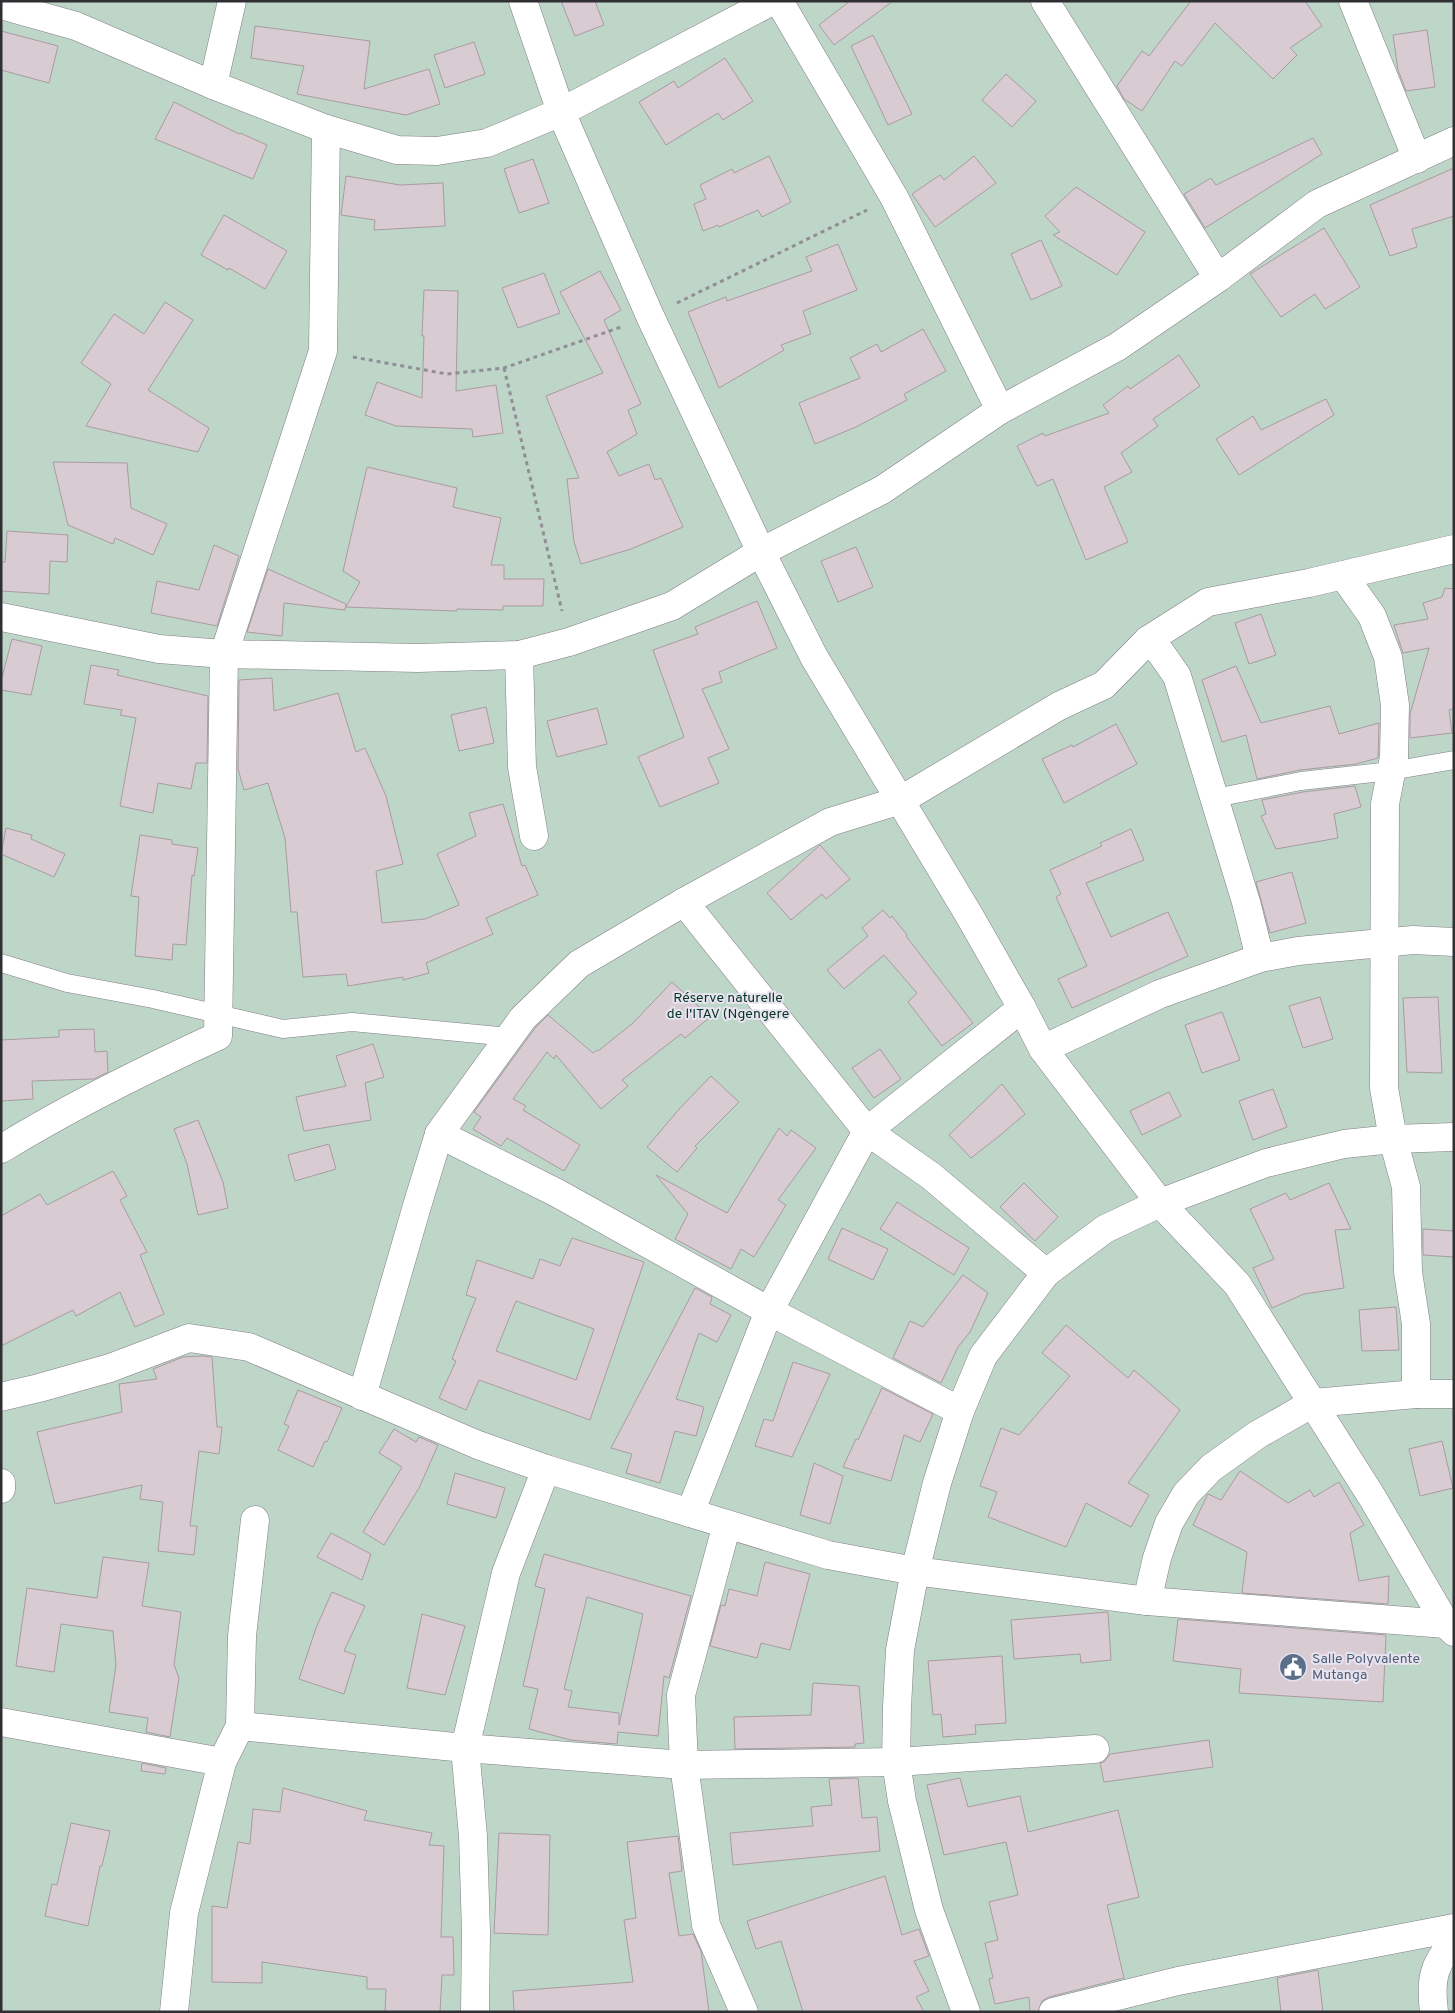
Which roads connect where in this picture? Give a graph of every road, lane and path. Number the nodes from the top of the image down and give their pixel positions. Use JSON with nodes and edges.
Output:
{"nodes":[{"id":1,"x":232,"y":1,"type":"edge"},
{"id":2,"x":523,"y":1,"type":"edge"},
{"id":3,"x":772,"y":1,"type":"edge"},
{"id":4,"x":779,"y":1,"type":"edge"},
{"id":5,"x":1045,"y":1,"type":"edge"},
{"id":6,"x":1353,"y":1,"type":"edge"},
{"id":7,"x":1,"y":6,"type":"edge"},
{"id":8,"x":213,"y":84,"type":"junction"},
{"id":9,"x":561,"y":112,"type":"junction"},
{"id":10,"x":326,"y":129,"type":"junction"},
{"id":11,"x":1454,"y":142,"type":"edge"},
{"id":12,"x":1417,"y":159,"type":"junction"},
{"id":13,"x":1218,"y":278,"type":"junction"},
{"id":14,"x":504,"y":368,"type":"dead end"},
{"id":15,"x":1000,"y":410,"type":"junction"},
{"id":16,"x":1454,"y":549,"type":"edge"},
{"id":17,"x":761,"y":552,"type":"junction"},
{"id":18,"x":1343,"y":575,"type":"junction"},
{"id":19,"x":1,"y":617,"type":"edge"},
{"id":20,"x":1148,"y":640,"type":"junction"},
{"id":21,"x":569,"y":642,"type":"junction"},
{"id":22,"x":224,"y":654,"type":"junction"},
{"id":23,"x":519,"y":655,"type":"junction"},
{"id":24,"x":1454,"y":760,"type":"edge"},
{"id":25,"x":1391,"y":772,"type":"junction"},
{"id":26,"x":1214,"y":798,"type":"junction"},
{"id":27,"x":901,"y":800,"type":"junction"},
{"id":28,"x":534,"y":836,"type":"dead end"},
{"id":29,"x":684,"y":902,"type":"junction"},
{"id":30,"x":1454,"y":942,"type":"edge"},
{"id":31,"x":1384,"y":943,"type":"junction"},
{"id":32,"x":1260,"y":958,"type":"junction"},
{"id":33,"x":1,"y":963,"type":"edge"},
{"id":34,"x":1022,"y":1008,"type":"junction"},
{"id":35,"x":218,"y":1014,"type":"junction"},
{"id":36,"x":510,"y":1037,"type":"junction"},
{"id":37,"x":1043,"y":1049,"type":"junction"},
{"id":38,"x":867,"y":1130,"type":"junction"},
{"id":39,"x":439,"y":1134,"type":"junction"},
{"id":40,"x":1454,"y":1137,"type":"edge"},
{"id":41,"x":1392,"y":1139,"type":"junction"},
{"id":42,"x":1,"y":1149,"type":"edge"},
{"id":43,"x":1160,"y":1203,"type":"junction"},
{"id":44,"x":1046,"y":1273,"type":"junction"},
{"id":45,"x":769,"y":1311,"type":"junction"},
{"id":46,"x":1416,"y":1394,"type":"junction"},
{"id":47,"x":1454,"y":1394,"type":"edge"},
{"id":48,"x":362,"y":1396,"type":"junction"},
{"id":49,"x":1,"y":1397,"type":"edge"},
{"id":50,"x":1313,"y":1404,"type":"junction"},
{"id":51,"x":960,"y":1411,"type":"junction"},
{"id":52,"x":546,"y":1469,"type":"junction"},
{"id":53,"x":1,"y":1483,"type":"edge"},
{"id":54,"x":1,"y":1490,"type":"edge"},
{"id":55,"x":690,"y":1513,"type":"junction"},
{"id":56,"x":255,"y":1520,"type":"dead end"},
{"id":57,"x":727,"y":1524,"type":"junction"},
{"id":58,"x":915,"y":1571,"type":"junction"},
{"id":59,"x":1147,"y":1601,"type":"junction"},
{"id":60,"x":1450,"y":1628,"type":"edge"},
{"id":61,"x":1,"y":1722,"type":"edge"},
{"id":62,"x":240,"y":1726,"type":"junction"},
{"id":63,"x":465,"y":1748,"type":"junction"},
{"id":64,"x":1095,"y":1749,"type":"dead end"},
{"id":65,"x":222,"y":1762,"type":"junction"},
{"id":66,"x":896,"y":1762,"type":"junction"},
{"id":67,"x":684,"y":1765,"type":"junction"},
{"id":68,"x":1454,"y":1928,"type":"edge"},
{"id":69,"x":1454,"y":1941,"type":"edge"},
{"id":70,"x":174,"y":2012,"type":"edge"},
{"id":71,"x":475,"y":2012,"type":"edge"},
{"id":72,"x":744,"y":2012,"type":"edge"},
{"id":73,"x":966,"y":2012,"type":"edge"},
{"id":74,"x":1053,"y":2012,"type":"edge"},
{"id":75,"x":1434,"y":2012,"type":"edge"}],
"edges":[{"from":1,"to":8,"type":"street"},
{"from":2,"to":9,"type":"street"},
{"from":3,"to":9,"type":"street"},
{"from":4,"to":15,"type":"street"},
{"from":5,"to":13,"type":"street"},
{"from":6,"to":12,"type":"street"},
{"from":7,"to":8,"type":"street"},
{"from":8,"to":10,"type":"street"},
{"from":9,"to":10,"type":"street"},
{"from":9,"to":17,"type":"street"},
{"from":10,"to":22,"type":"street"},
{"from":11,"to":12,"type":"street"},
{"from":12,"to":13,"type":"street"},
{"from":13,"to":15,"type":"street"},
{"from":14,"to":21,"type":"path"},
{"from":15,"to":17,"type":"street"},
{"from":16,"to":18,"type":"street"},
{"from":17,"to":21,"type":"street"},
{"from":17,"to":27,"type":"street"},
{"from":18,"to":20,"type":"street"},
{"from":18,"to":25,"type":"street"},
{"from":19,"to":22,"type":"street"},
{"from":20,"to":26,"type":"street"},
{"from":20,"to":27,"type":"street"},
{"from":21,"to":23,"type":"street"},
{"from":22,"to":23,"type":"street"},
{"from":22,"to":35,"type":"street"},
{"from":23,"to":28,"type":"street"},
{"from":24,"to":25,"type":"lane"},
{"from":25,"to":26,"type":"lane"},
{"from":25,"to":31,"type":"street"},
{"from":26,"to":32,"type":"street"},
{"from":27,"to":29,"type":"street"},
{"from":27,"to":34,"type":"street"},
{"from":29,"to":36,"type":"street"},
{"from":29,"to":38,"type":"street"},
{"from":30,"to":31,"type":"street"},
{"from":31,"to":32,"type":"street"},
{"from":31,"to":41,"type":"street"},
{"from":32,"to":37,"type":"street"},
{"from":33,"to":35,"type":"lane"},
{"from":34,"to":37,"type":"street"},
{"from":34,"to":38,"type":"street"},
{"from":35,"to":36,"type":"lane"},
{"from":35,"to":42,"type":"street"},
{"from":36,"to":39,"type":"street"},
{"from":37,"to":43,"type":"street"},
{"from":38,"to":44,"type":"street"},
{"from":38,"to":45,"type":"street"},
{"from":39,"to":45,"type":"street"},
{"from":39,"to":48,"type":"street"},
{"from":40,"to":41,"type":"street"},
{"from":41,"to":43,"type":"street"},
{"from":41,"to":46,"type":"street"},
{"from":43,"to":44,"type":"street"},
{"from":43,"to":50,"type":"street"},
{"from":44,"to":51,"type":"street"},
{"from":45,"to":51,"type":"street"},
{"from":45,"to":55,"type":"street"},
{"from":46,"to":47,"type":"street"},
{"from":46,"to":50,"type":"street"},
{"from":48,"to":49,"type":"street"},
{"from":48,"to":52,"type":"street"},
{"from":50,"to":59,"type":"street"},
{"from":50,"to":60,"type":"street"},
{"from":51,"to":58,"type":"street"},
{"from":52,"to":55,"type":"street"},
{"from":52,"to":63,"type":"street"},
{"from":53,"to":54,"type":"street"},
{"from":55,"to":57,"type":"street"},
{"from":56,"to":62,"type":"street"},
{"from":57,"to":58,"type":"street"},
{"from":57,"to":67,"type":"street"},
{"from":58,"to":59,"type":"street"},
{"from":58,"to":66,"type":"street"},
{"from":59,"to":60,"type":"street"},
{"from":61,"to":65,"type":"street"},
{"from":62,"to":63,"type":"street"},
{"from":62,"to":65,"type":"street"},
{"from":63,"to":67,"type":"street"},
{"from":63,"to":71,"type":"street"},
{"from":64,"to":66,"type":"street"},
{"from":65,"to":70,"type":"street"},
{"from":66,"to":67,"type":"street"},
{"from":66,"to":73,"type":"street"},
{"from":67,"to":72,"type":"street"},
{"from":68,"to":74,"type":"street"},
{"from":69,"to":75,"type":"street"}]}
